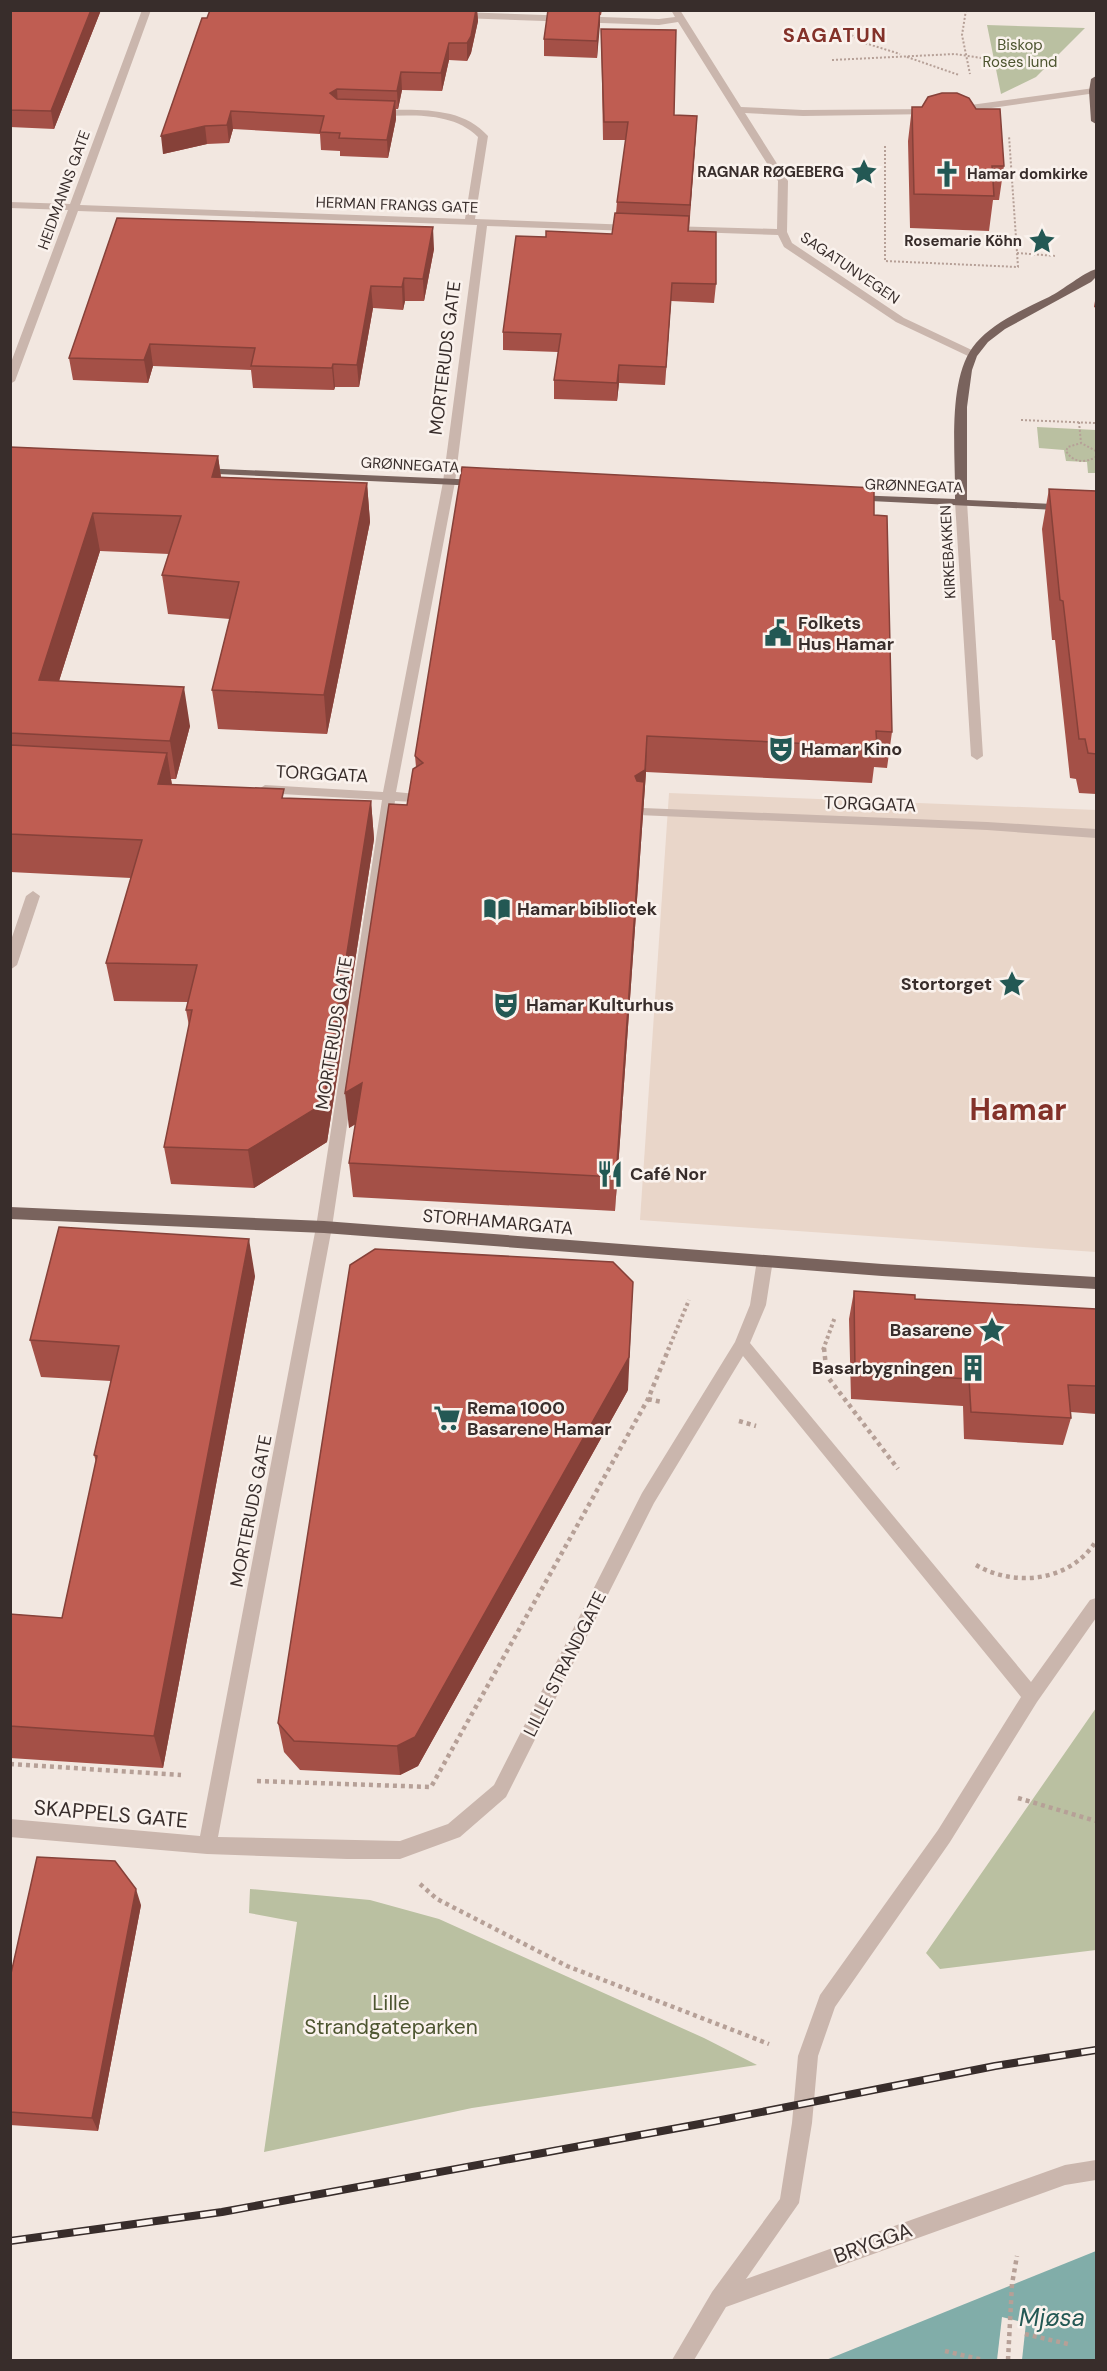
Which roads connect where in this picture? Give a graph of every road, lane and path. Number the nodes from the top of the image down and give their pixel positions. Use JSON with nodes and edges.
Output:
{"nodes":[{"id":1,"x":147,"y":10,"type":"edge"},
{"id":2,"x":966,"y":10,"type":"edge"},
{"id":3,"x":447,"y":15,"type":"edge"},
{"id":4,"x":678,"y":15,"type":"edge"},
{"id":5,"x":848,"y":33,"type":"dead end"},
{"id":6,"x":903,"y":55,"type":"junction"},
{"id":7,"x":964,"y":55,"type":"junction"},
{"id":8,"x":832,"y":60,"type":"dead end"},
{"id":9,"x":1029,"y":65,"type":"dead end"},
{"id":10,"x":1096,"y":80,"type":"edge"},
{"id":11,"x":1094,"y":91,"type":"junction"},
{"id":12,"x":1006,"y":103,"type":"junction"},
{"id":13,"x":737,"y":110,"type":"junction"},
{"id":14,"x":884,"y":112,"type":"junction"},
{"id":15,"x":371,"y":113,"type":"edge"},
{"id":16,"x":1096,"y":121,"type":"edge"},
{"id":17,"x":10,"y":205,"type":"edge"},
{"id":18,"x":73,"y":207,"type":"junction"},
{"id":19,"x":469,"y":223,"type":"junction"},
{"id":20,"x":482,"y":224,"type":"junction"},
{"id":21,"x":644,"y":228,"type":"edge"},
{"id":22,"x":655,"y":229,"type":"edge"},
{"id":23,"x":782,"y":232,"type":"junction"},
{"id":24,"x":1096,"y":272,"type":"edge"},
{"id":25,"x":972,"y":354,"type":"junction"},
{"id":26,"x":10,"y":381,"type":"edge"},
{"id":27,"x":1021,"y":420,"type":"dead end"},
{"id":28,"x":1079,"y":422,"type":"junction"},
{"id":29,"x":1096,"y":423,"type":"edge"},
{"id":30,"x":1081,"y":443,"type":"junction"},
{"id":31,"x":1096,"y":450,"type":"edge"},
{"id":32,"x":1096,"y":457,"type":"edge"},
{"id":33,"x":188,"y":470,"type":"edge"},
{"id":34,"x":449,"y":482,"type":"junction"},
{"id":35,"x":495,"y":484,"type":"edge"},
{"id":36,"x":847,"y":498,"type":"edge"},
{"id":37,"x":961,"y":502,"type":"junction"},
{"id":38,"x":1096,"y":508,"type":"edge"},
{"id":39,"x":977,"y":756,"type":"dead end"},
{"id":40,"x":247,"y":788,"type":"edge"},
{"id":41,"x":389,"y":795,"type":"junction"},
{"id":42,"x":417,"y":798,"type":"edge"},
{"id":43,"x":643,"y":812,"type":"edge"},
{"id":44,"x":1096,"y":834,"type":"edge"},
{"id":45,"x":33,"y":896,"type":"dead end"},
{"id":46,"x":10,"y":965,"type":"edge"},
{"id":47,"x":10,"y":1213,"type":"edge"},
{"id":48,"x":324,"y":1227,"type":"junction"},
{"id":49,"x":765,"y":1260,"type":"junction"},
{"id":50,"x":1096,"y":1283,"type":"edge"},
{"id":51,"x":689,"y":1300,"type":"dead end"},
{"id":52,"x":835,"y":1317,"type":"dead end"},
{"id":53,"x":742,"y":1344,"type":"junction"},
{"id":54,"x":901,"y":1474,"type":"dead end"},
{"id":55,"x":1096,"y":1541,"type":"edge"},
{"id":56,"x":972,"y":1563,"type":"dead end"},
{"id":57,"x":1096,"y":1605,"type":"edge"},
{"id":58,"x":1031,"y":1696,"type":"junction"},
{"id":59,"x":10,"y":1764,"type":"edge"},
{"id":60,"x":220,"y":1777,"type":"junction"},
{"id":61,"x":1018,"y":1798,"type":"dead end"},
{"id":62,"x":1096,"y":1821,"type":"edge"},
{"id":63,"x":10,"y":1828,"type":"edge"},
{"id":64,"x":207,"y":1845,"type":"junction"},
{"id":65,"x":400,"y":1850,"type":"junction"},
{"id":66,"x":808,"y":2056,"type":"junction"},
{"id":67,"x":1096,"y":2169,"type":"edge"},
{"id":68,"x":1017,"y":2256,"type":"dead end"},
{"id":69,"x":719,"y":2299,"type":"junction"},
{"id":70,"x":1025,"y":2334,"type":"dead end"},
{"id":71,"x":1068,"y":2344,"type":"dead end"},
{"id":72,"x":945,"y":2351,"type":"dead end"},
{"id":73,"x":682,"y":2361,"type":"edge"},
{"id":74,"x":983,"y":2361,"type":"edge"},
{"id":75,"x":1008,"y":2361,"type":"edge"}],
"edges":[{"from":1,"to":18,"type":"street","name":"HEIDMANNS GATE"},
{"from":2,"to":7,"type":"path"},
{"from":3,"to":4,"type":"street"},
{"from":4,"to":13,"type":"street","name":"SAGATUNVEGEN"},
{"from":5,"to":6,"type":"path"},
{"from":6,"to":7,"type":"path"},
{"from":6,"to":7,"type":"path"},
{"from":6,"to":8,"type":"path"},
{"from":7,"to":9,"type":"path"},
{"from":10,"to":11,"type":"main road"},
{"from":11,"to":12,"type":"street"},
{"from":11,"to":16,"type":"main road"},
{"from":12,"to":14,"type":"street"},
{"from":12,"to":14,"type":"path"},
{"from":13,"to":14,"type":"street"},
{"from":13,"to":23,"type":"street","name":"SAGATUNVEGEN"},
{"from":15,"to":19,"type":"street"},
{"from":17,"to":18,"type":"street","name":"HERMAN FRANGS GATE"},
{"from":18,"to":19,"type":"street","name":"HERMAN FRANGS GATE"},
{"from":18,"to":26,"type":"street","name":"HEIDMANNS GATE"},
{"from":19,"to":20,"type":"street","name":"HERMAN FRANGS GATE"},
{"from":20,"to":21,"type":"street","name":"HERMAN FRANGS GATE"},
{"from":20,"to":34,"type":"street","name":"MORTERUDS GATE"},
{"from":22,"to":23,"type":"street"},
{"from":23,"to":25,"type":"street","name":"SAGATUNVEGEN"},
{"from":24,"to":25,"type":"main road"},
{"from":25,"to":37,"type":"main road","name":"KIRKEBAKKEN"},
{"from":27,"to":28,"type":"path"},
{"from":28,"to":29,"type":"path"},
{"from":28,"to":30,"type":"path"},
{"from":30,"to":31,"type":"path"},
{"from":30,"to":32,"type":"path"},
{"from":33,"to":34,"type":"main road","name":"GRØNNEGATA"},
{"from":34,"to":35,"type":"main road","name":"GRØNNEGATA"},
{"from":34,"to":41,"type":"street","name":"MORTERUDS GATE"},
{"from":36,"to":37,"type":"main road","name":"GRØNNEGATA"},
{"from":37,"to":38,"type":"main road","name":"GRØNNEGATA"},
{"from":37,"to":39,"type":"street","name":"KIRKEBAKKEN"},
{"from":40,"to":41,"type":"street","name":"TORGGATA"},
{"from":41,"to":42,"type":"street","name":"TORGGATA"},
{"from":41,"to":48,"type":"street","name":"MORTERUDS GATE"},
{"from":43,"to":44,"type":"street","name":"TORGGATA"},
{"from":45,"to":46,"type":"street"},
{"from":47,"to":48,"type":"main road","name":"STORHAMARGATA"},
{"from":48,"to":49,"type":"main road","name":"STORHAMARGATA"},
{"from":48,"to":60,"type":"street","name":"MORTERUDS GATE"},
{"from":49,"to":50,"type":"main road","name":"STORHAMARGATA"},
{"from":49,"to":53,"type":"street","name":"LILLE STRANDGATE"},
{"from":51,"to":60,"type":"path"},
{"from":52,"to":54,"type":"path"},
{"from":53,"to":58,"type":"street"},
{"from":53,"to":65,"type":"street","name":"LILLE STRANDGATE"},
{"from":55,"to":56,"type":"path"},
{"from":57,"to":58,"type":"street"},
{"from":58,"to":66,"type":"street"},
{"from":59,"to":60,"type":"path"},
{"from":60,"to":64,"type":"street","name":"MORTERUDS GATE"},
{"from":61,"to":62,"type":"path"},
{"from":63,"to":64,"type":"street","name":"SKAPPELS GATE"},
{"from":64,"to":65,"type":"street","name":"LILLE STRANDGATE"},
{"from":65,"to":66,"type":"path"},
{"from":66,"to":69,"type":"street"},
{"from":67,"to":69,"type":"street","name":"BRYGGA"},
{"from":68,"to":75,"type":"path"},
{"from":69,"to":73,"type":"street"},
{"from":70,"to":71,"type":"path"},
{"from":72,"to":74,"type":"path"}]}
